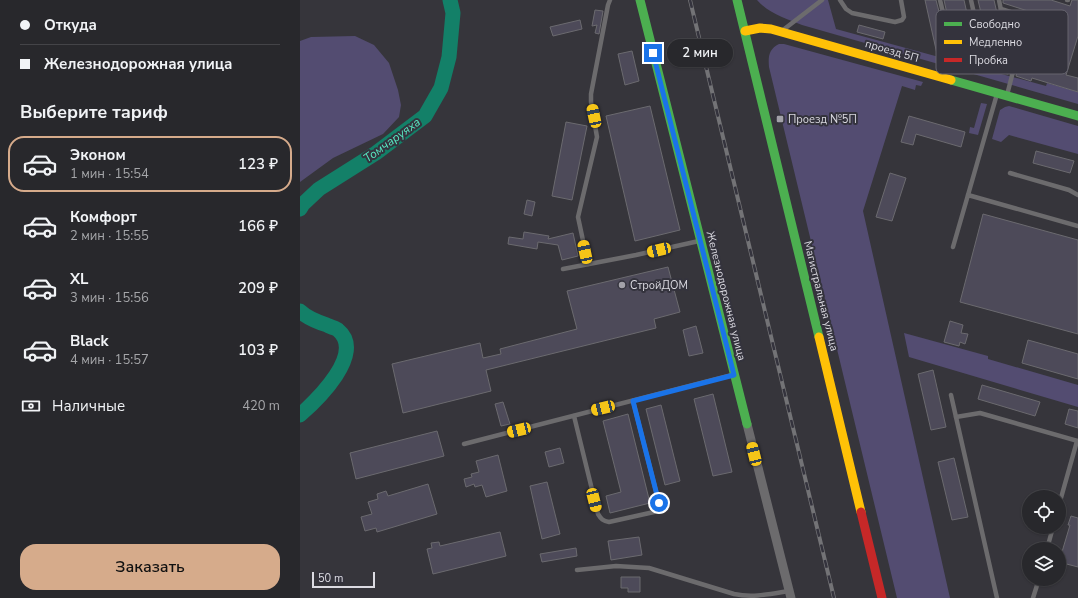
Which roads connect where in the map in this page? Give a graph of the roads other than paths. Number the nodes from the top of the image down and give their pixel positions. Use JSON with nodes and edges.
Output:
{"nodes":[{"id":1,"x":610,"y":0,"type":"edge"},
{"id":2,"x":640,"y":0,"type":"edge"},
{"id":3,"x":737,"y":0,"type":"edge"},
{"id":4,"x":822,"y":0,"type":"edge"},
{"id":5,"x":840,"y":0,"type":"edge"},
{"id":6,"x":901,"y":0,"type":"edge"},
{"id":7,"x":940,"y":0,"type":"edge"},
{"id":8,"x":971,"y":0,"type":"edge"},
{"id":9,"x":999,"y":0,"type":"edge"},
{"id":10,"x":1001,"y":9,"type":"joint"},
{"id":11,"x":942,"y":10,"type":"edge"},
{"id":12,"x":973,"y":10,"type":"edge"},
{"id":13,"x":1004,"y":10,"type":"edge"},
{"id":14,"x":745,"y":31,"type":"junction"},
{"id":15,"x":780,"y":32,"type":"junction"},
{"id":16,"x":1013,"y":74,"type":"edge"},
{"id":17,"x":997,"y":94,"type":"junction"},
{"id":18,"x":1007,"y":96,"type":"junction"},
{"id":19,"x":1078,"y":116,"type":"edge"},
{"id":20,"x":1010,"y":173,"type":"dead end"},
{"id":21,"x":968,"y":194,"type":"junction"},
{"id":22,"x":1078,"y":195,"type":"edge"},
{"id":23,"x":1078,"y":226,"type":"edge"},
{"id":24,"x":700,"y":241,"type":"junction"},
{"id":25,"x":953,"y":247,"type":"dead end"},
{"id":26,"x":588,"y":264,"type":"junction"},
{"id":27,"x":563,"y":269,"type":"dead end"},
{"id":28,"x":734,"y":375,"type":"junction"},
{"id":29,"x":951,"y":395,"type":"dead end"},
{"id":30,"x":633,"y":401,"type":"junction"},
{"id":31,"x":574,"y":416,"type":"junction"},
{"id":32,"x":956,"y":417,"type":"junction"},
{"id":33,"x":1077,"y":441,"type":"edge"},
{"id":34,"x":464,"y":444,"type":"dead end"},
{"id":35,"x":1063,"y":490,"type":"edge"},
{"id":36,"x":577,"y":570,"type":"dead end"},
{"id":37,"x":1037,"y":586,"type":"edge"},
{"id":38,"x":790,"y":594,"type":"edge"},
{"id":39,"x":882,"y":598,"type":"edge"},
{"id":40,"x":997,"y":598,"type":"edge"},
{"id":41,"x":1034,"y":598,"type":"edge"}],
"edges":[{"from":1,"to":26,"type":"lane"},
{"from":2,"to":24,"type":"street","name":"Железнодорожная улица"},
{"from":3,"to":14,"type":"street","name":"Магистральная улица"},
{"from":4,"to":15,"type":"lane"},
{"from":5,"to":6,"type":"lane"},
{"from":7,"to":11,"type":"lane"},
{"from":8,"to":12,"type":"lane"},
{"from":9,"to":10,"type":"lane"},
{"from":10,"to":13,"type":"lane"},
{"from":14,"to":15,"type":"street","name":"проезд 5П"},
{"from":14,"to":39,"type":"street","name":"Магистральная улица"},
{"from":15,"to":17,"type":"street","name":"проезд 5П"},
{"from":16,"to":18,"type":"lane"},
{"from":17,"to":18,"type":"street","name":"проезд 5П"},
{"from":17,"to":21,"type":"lane"},
{"from":18,"to":19,"type":"street","name":"проезд 5П"},
{"from":20,"to":22,"type":"lane"},
{"from":21,"to":23,"type":"lane"},
{"from":21,"to":25,"type":"lane"},
{"from":24,"to":26,"type":"lane"},
{"from":24,"to":28,"type":"street","name":"Железнодорожная улица"},
{"from":26,"to":27,"type":"lane"},
{"from":28,"to":30,"type":"lane"},
{"from":28,"to":38,"type":"street","name":"Железнодорожная улица"},
{"from":29,"to":32,"type":"lane"},
{"from":30,"to":31,"type":"lane"},
{"from":30,"to":31,"type":"lane"},
{"from":31,"to":34,"type":"lane"},
{"from":32,"to":33,"type":"lane"},
{"from":32,"to":40,"type":"lane"},
{"from":33,"to":35,"type":"lane"},
{"from":36,"to":38,"type":"lane"},
{"from":37,"to":41,"type":"lane"}]}
